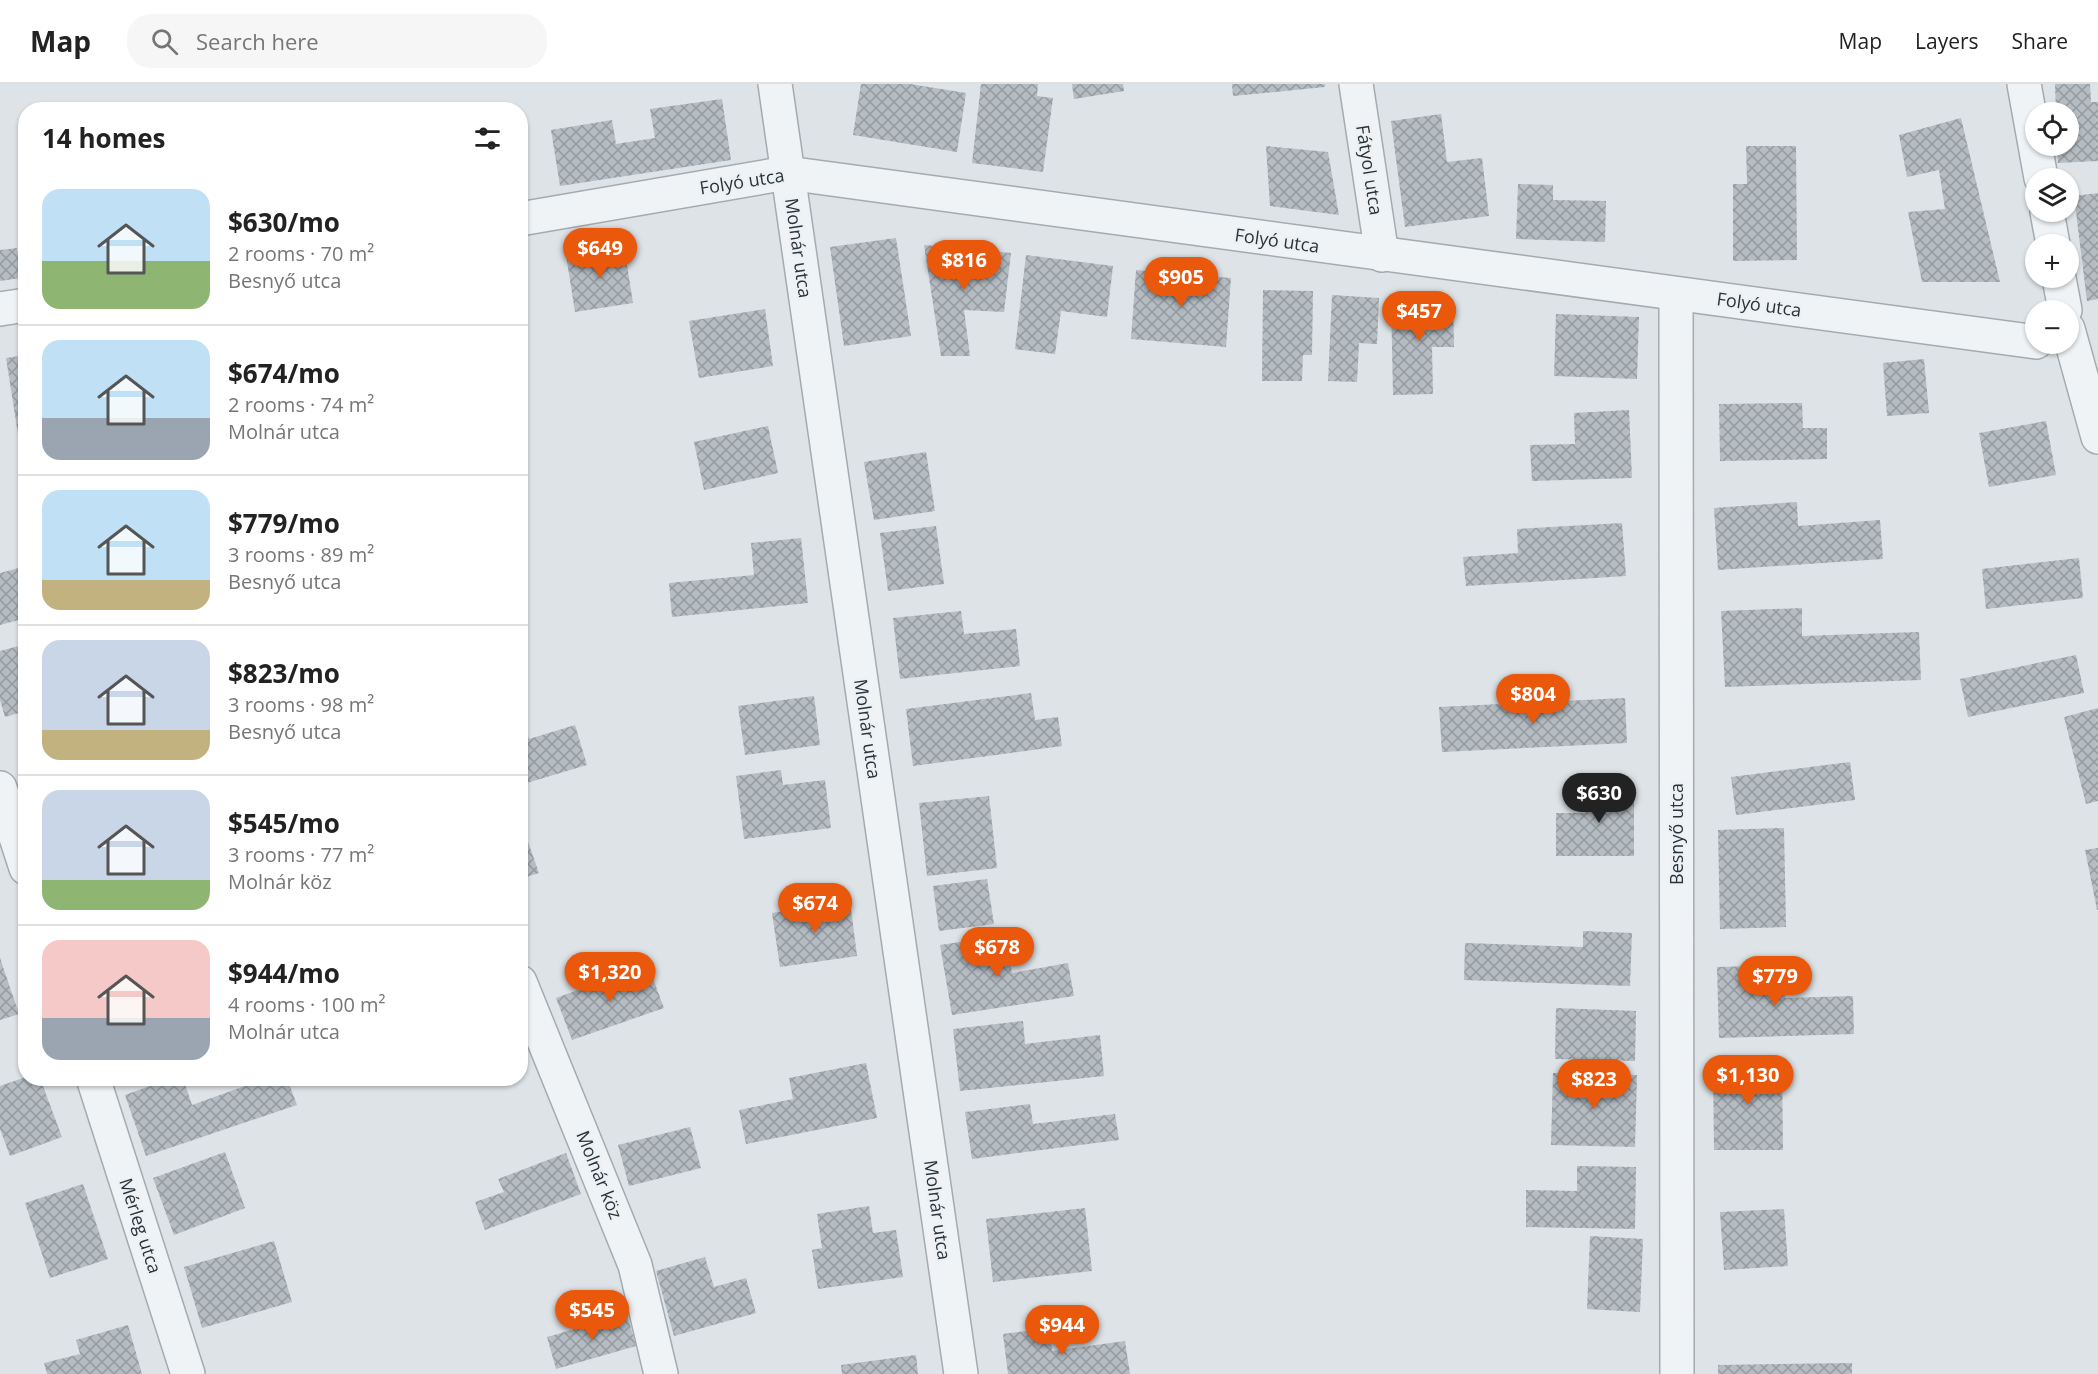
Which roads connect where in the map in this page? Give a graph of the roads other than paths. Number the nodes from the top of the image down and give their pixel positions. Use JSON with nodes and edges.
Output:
{"nodes":[{"id":1,"x":775,"y":84,"type":"edge"},
{"id":2,"x":1356,"y":84,"type":"edge"},
{"id":3,"x":2024,"y":84,"type":"edge"},
{"id":4,"x":2039,"y":168,"type":"edge"},
{"id":5,"x":787,"y":173,"type":"junction"},
{"id":6,"x":528,"y":218,"type":"edge"},
{"id":7,"x":1382,"y":255,"type":"junction"},
{"id":8,"x":1676,"y":294,"type":"junction"},
{"id":9,"x":18,"y":306,"type":"edge"},
{"id":10,"x":0,"y":309,"type":"edge"},
{"id":11,"x":2025,"y":341,"type":"edge"},
{"id":12,"x":2075,"y":354,"type":"edge"},
{"id":13,"x":2098,"y":437,"type":"edge"},
{"id":14,"x":0,"y":788,"type":"edge"},
{"id":15,"x":18,"y":843,"type":"edge"},
{"id":16,"x":528,"y":1002,"type":"edge"},
{"id":17,"x":96,"y":1086,"type":"edge"},
{"id":18,"x":188,"y":1374,"type":"edge"},
{"id":19,"x":661,"y":1374,"type":"edge"},
{"id":20,"x":961,"y":1374,"type":"edge"},
{"id":21,"x":1677,"y":1374,"type":"edge"}],
"edges":[{"from":1,"to":5,"type":"street","name":"Molnár utca"},
{"from":2,"to":7,"type":"street","name":"Fátyol utca"},
{"from":3,"to":4,"type":"street"},
{"from":5,"to":6,"type":"street","name":"Folyó utca"},
{"from":5,"to":7,"type":"street","name":"Folyó utca"},
{"from":5,"to":20,"type":"street","name":"Molnár utca"},
{"from":7,"to":8,"type":"street","name":"Folyó utca"},
{"from":8,"to":11,"type":"street","name":"Folyó utca"},
{"from":8,"to":21,"type":"street","name":"Besnyő utca"},
{"from":9,"to":10,"type":"street"},
{"from":12,"to":13,"type":"street"},
{"from":14,"to":15,"type":"street"},
{"from":16,"to":19,"type":"street","name":"Molnár köz"},
{"from":17,"to":18,"type":"street","name":"Mérleg utca"}]}
